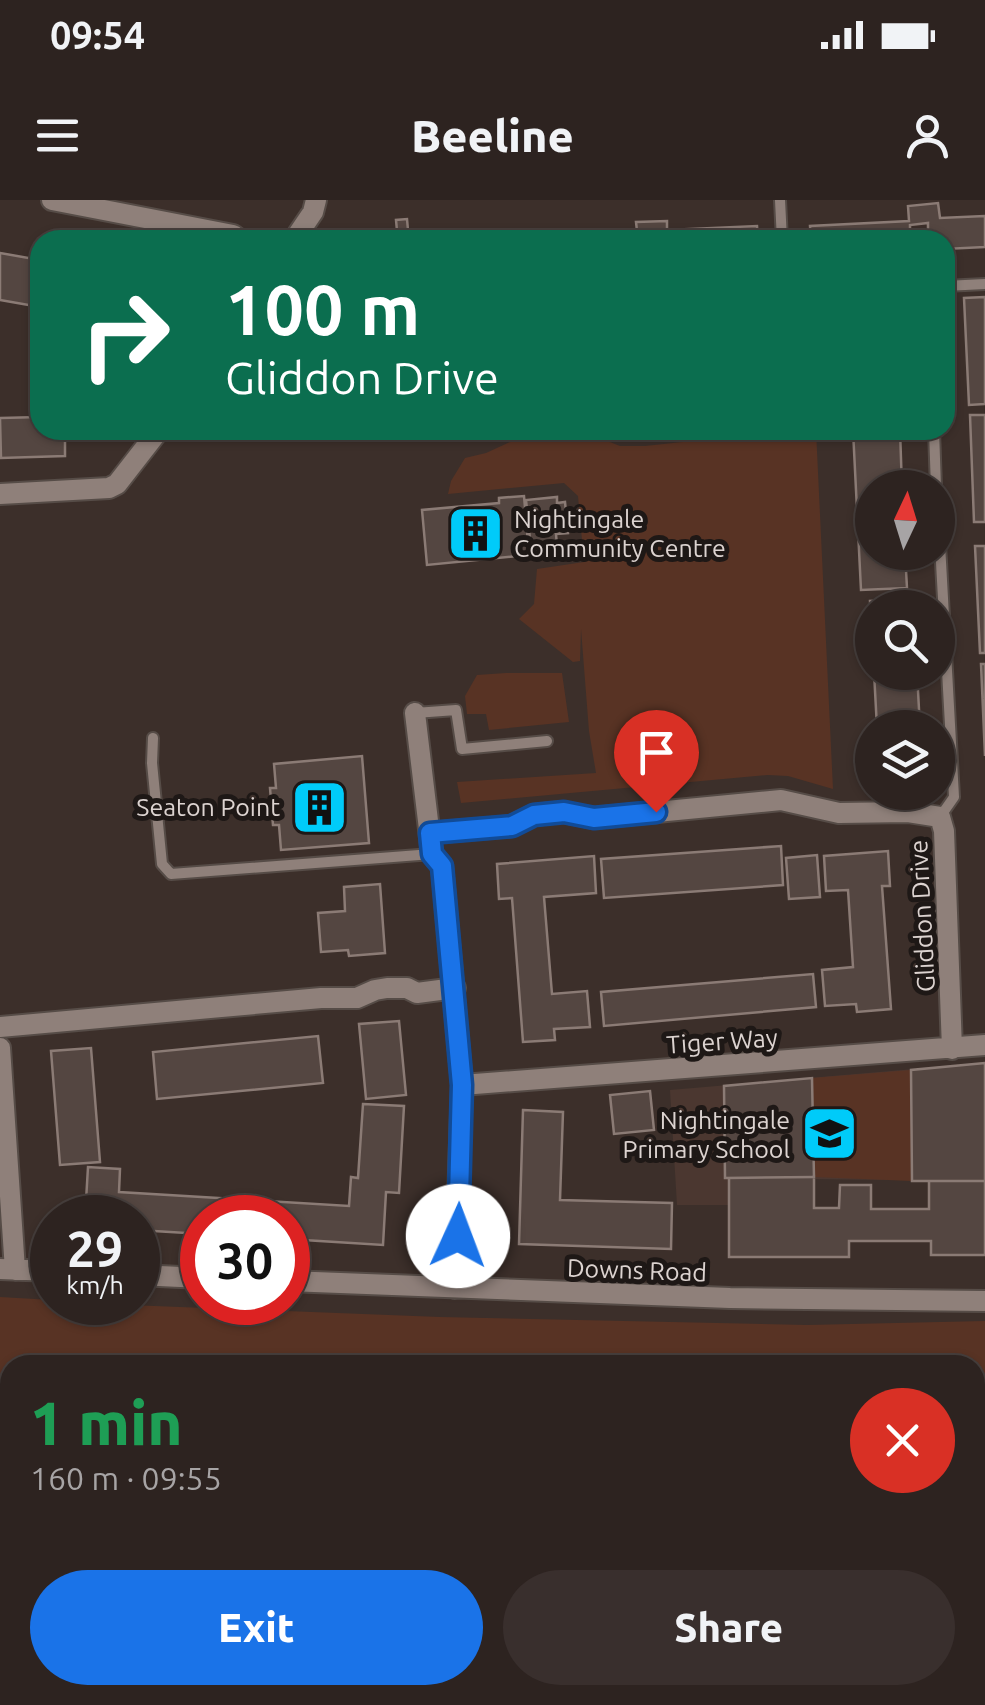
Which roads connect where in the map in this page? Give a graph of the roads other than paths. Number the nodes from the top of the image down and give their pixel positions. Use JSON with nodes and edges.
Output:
{"nodes":[{"id":1,"x":52,"y":200,"type":"edge"},
{"id":2,"x":316,"y":200,"type":"edge"},
{"id":3,"x":780,"y":200,"type":"edge"},
{"id":4,"x":207,"y":230,"type":"edge"},
{"id":5,"x":301,"y":230,"type":"edge"},
{"id":6,"x":782,"y":230,"type":"edge"},
{"id":7,"x":985,"y":284,"type":"edge"},
{"id":8,"x":955,"y":286,"type":"edge"},
{"id":9,"x":151,"y":440,"type":"edge"},
{"id":10,"x":934,"y":440,"type":"edge"},
{"id":11,"x":935,"y":470,"type":"edge"},
{"id":12,"x":0,"y":494,"type":"edge"},
{"id":13,"x":941,"y":570,"type":"edge"},
{"id":14,"x":416,"y":713,"type":"joint"},
{"id":15,"x":153,"y":738,"type":"dead end"},
{"id":16,"x":547,"y":741,"type":"dead end"},
{"id":17,"x":940,"y":817,"type":"junction"},
{"id":18,"x":431,"y":843,"type":"junction"},
{"id":19,"x":455,"y":988,"type":"junction"},
{"id":20,"x":0,"y":1027,"type":"edge"},
{"id":21,"x":985,"y":1045,"type":"edge"},
{"id":22,"x":0,"y":1048,"type":"edge"},
{"id":23,"x":952,"y":1048,"type":"junction"},
{"id":24,"x":462,"y":1085,"type":"junction"},
{"id":25,"x":8,"y":1270,"type":"edge"},
{"id":26,"x":310,"y":1282,"type":"edge"},
{"id":27,"x":455,"y":1288,"type":"junction"},
{"id":28,"x":985,"y":1301,"type":"edge"}],
"edges":[{"from":1,"to":4,"type":"street"},
{"from":2,"to":5,"type":"street"},
{"from":3,"to":6,"type":"lane"},
{"from":7,"to":8,"type":"lane"},
{"from":9,"to":12,"type":"street"},
{"from":10,"to":11,"type":"lane"},
{"from":13,"to":17,"type":"lane"},
{"from":14,"to":16,"type":"lane"},
{"from":14,"to":18,"type":"street"},
{"from":15,"to":18,"type":"lane"},
{"from":17,"to":18,"type":"street","name":"Gliddon Drive"},
{"from":17,"to":23,"type":"street","name":"Gliddon Drive"},
{"from":18,"to":19,"type":"street"},
{"from":19,"to":20,"type":"street"},
{"from":19,"to":24,"type":"street"},
{"from":21,"to":23,"type":"street","name":"Tiger Way"},
{"from":22,"to":25,"type":"street"},
{"from":23,"to":24,"type":"street","name":"Tiger Way"},
{"from":24,"to":27,"type":"street"},
{"from":26,"to":27,"type":"street","name":"Downs Road"},
{"from":27,"to":28,"type":"street","name":"Downs Road"}]}
